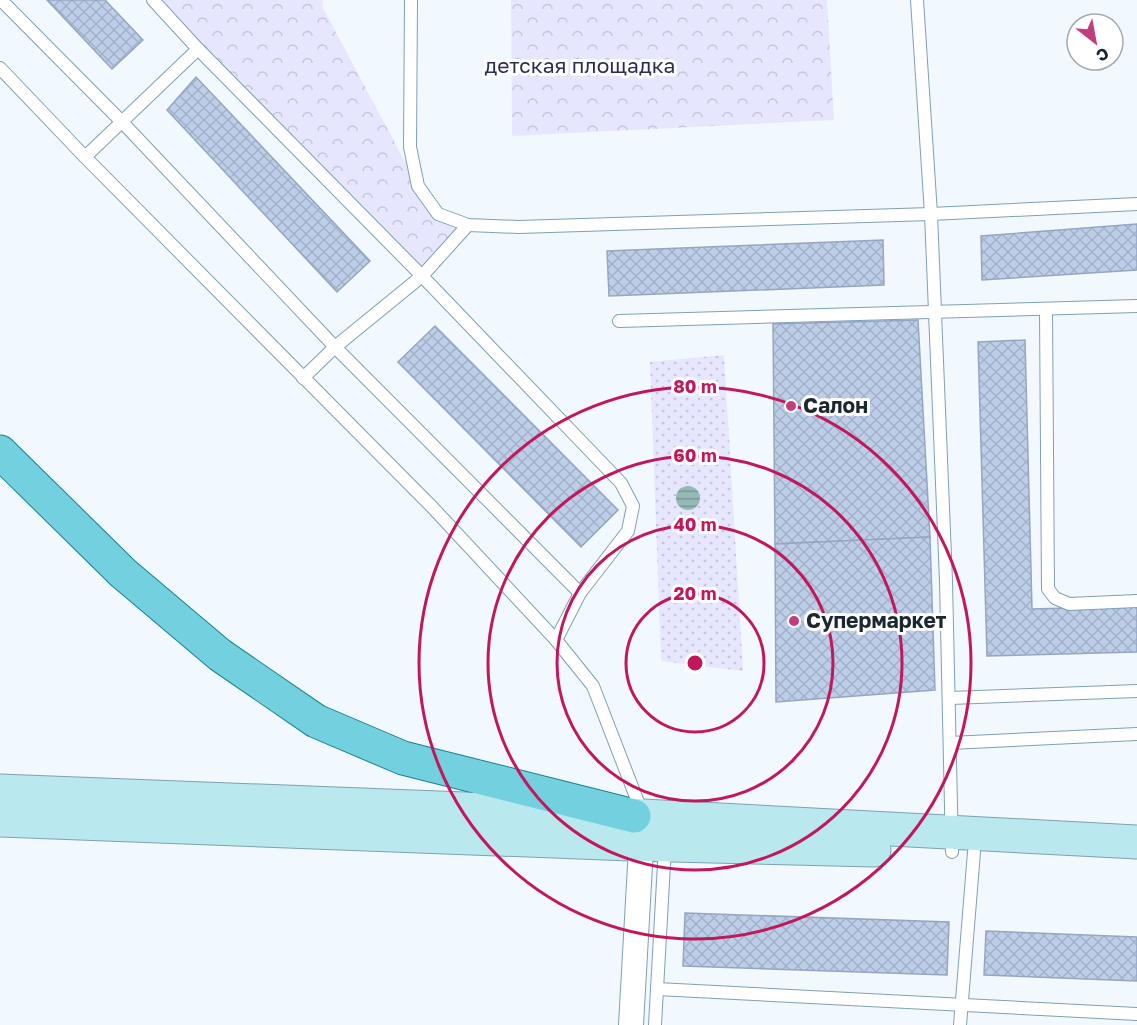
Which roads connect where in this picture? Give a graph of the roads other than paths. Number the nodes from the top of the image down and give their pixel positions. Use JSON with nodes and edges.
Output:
{"nodes":[{"id":1,"x":1,"y":0,"type":"edge"},
{"id":2,"x":153,"y":0,"type":"edge"},
{"id":3,"x":411,"y":0,"type":"edge"},
{"id":4,"x":917,"y":0,"type":"edge"},
{"id":5,"x":198,"y":49,"type":"junction"},
{"id":6,"x":0,"y":68,"type":"edge"},
{"id":7,"x":122,"y":122,"type":"junction"},
{"id":8,"x":85,"y":157,"type":"junction"},
{"id":9,"x":1137,"y":204,"type":"edge"},
{"id":10,"x":931,"y":214,"type":"junction"},
{"id":11,"x":468,"y":225,"type":"junction"},
{"id":12,"x":422,"y":276,"type":"junction"},
{"id":13,"x":1137,"y":306,"type":"edge"},
{"id":14,"x":1046,"y":310,"type":"junction"},
{"id":15,"x":934,"y":312,"type":"junction"},
{"id":16,"x":619,"y":321,"type":"dead end"},
{"id":17,"x":335,"y":347,"type":"junction"},
{"id":18,"x":303,"y":378,"type":"junction"},
{"id":19,"x":0,"y":452,"type":"edge"},
{"id":20,"x":580,"y":593,"type":"junction"},
{"id":21,"x":1137,"y":601,"type":"edge"},
{"id":22,"x":556,"y":640,"type":"junction"},
{"id":23,"x":1137,"y":691,"type":"edge"},
{"id":24,"x":950,"y":698,"type":"junction"},
{"id":25,"x":1137,"y":734,"type":"edge"},
{"id":26,"x":950,"y":743,"type":"junction"},
{"id":27,"x":0,"y":791,"type":"edge"},
{"id":28,"x":0,"y":820,"type":"edge"},
{"id":29,"x":646,"y":830,"type":"junction"},
{"id":30,"x":1137,"y":842,"type":"edge"},
{"id":31,"x":959,"y":845,"type":"junction"},
{"id":32,"x":1137,"y":857,"type":"edge"},
{"id":33,"x":657,"y":989,"type":"junction"},
{"id":34,"x":961,"y":1005,"type":"junction"},
{"id":35,"x":1137,"y":1014,"type":"edge"},
{"id":36,"x":631,"y":1025,"type":"edge"},
{"id":37,"x":655,"y":1025,"type":"edge"},
{"id":38,"x":960,"y":1025,"type":"edge"}],
"edges":[{"from":1,"to":7,"type":"lane"},
{"from":2,"to":5,"type":"lane"},
{"from":3,"to":11,"type":"lane"},
{"from":4,"to":10,"type":"lane"},
{"from":5,"to":7,"type":"lane"},
{"from":5,"to":12,"type":"lane"},
{"from":6,"to":8,"type":"lane"},
{"from":7,"to":8,"type":"lane"},
{"from":7,"to":17,"type":"lane"},
{"from":8,"to":18,"type":"lane"},
{"from":9,"to":10,"type":"lane"},
{"from":10,"to":11,"type":"lane"},
{"from":10,"to":15,"type":"lane"},
{"from":11,"to":12,"type":"lane"},
{"from":12,"to":17,"type":"lane"},
{"from":12,"to":20,"type":"lane"},
{"from":13,"to":14,"type":"lane"},
{"from":14,"to":15,"type":"lane"},
{"from":14,"to":21,"type":"lane"},
{"from":15,"to":16,"type":"lane"},
{"from":15,"to":24,"type":"lane"},
{"from":17,"to":18,"type":"lane"},
{"from":17,"to":20,"type":"lane"},
{"from":18,"to":22,"type":"lane"},
{"from":19,"to":29,"type":"main road"},
{"from":20,"to":22,"type":"lane"},
{"from":22,"to":29,"type":"lane"},
{"from":23,"to":24,"type":"lane"},
{"from":24,"to":26,"type":"lane"},
{"from":25,"to":26,"type":"lane"},
{"from":26,"to":31,"type":"lane"},
{"from":27,"to":29,"type":"main road"},
{"from":28,"to":29,"type":"main road"},
{"from":29,"to":31,"type":"main road"},
{"from":29,"to":33,"type":"lane"},
{"from":29,"to":36,"type":"street"},
{"from":30,"to":31,"type":"main road"},
{"from":31,"to":32,"type":"main road"},
{"from":31,"to":34,"type":"lane"},
{"from":33,"to":34,"type":"lane"},
{"from":33,"to":37,"type":"lane"},
{"from":34,"to":35,"type":"lane"},
{"from":34,"to":38,"type":"lane"}]}
